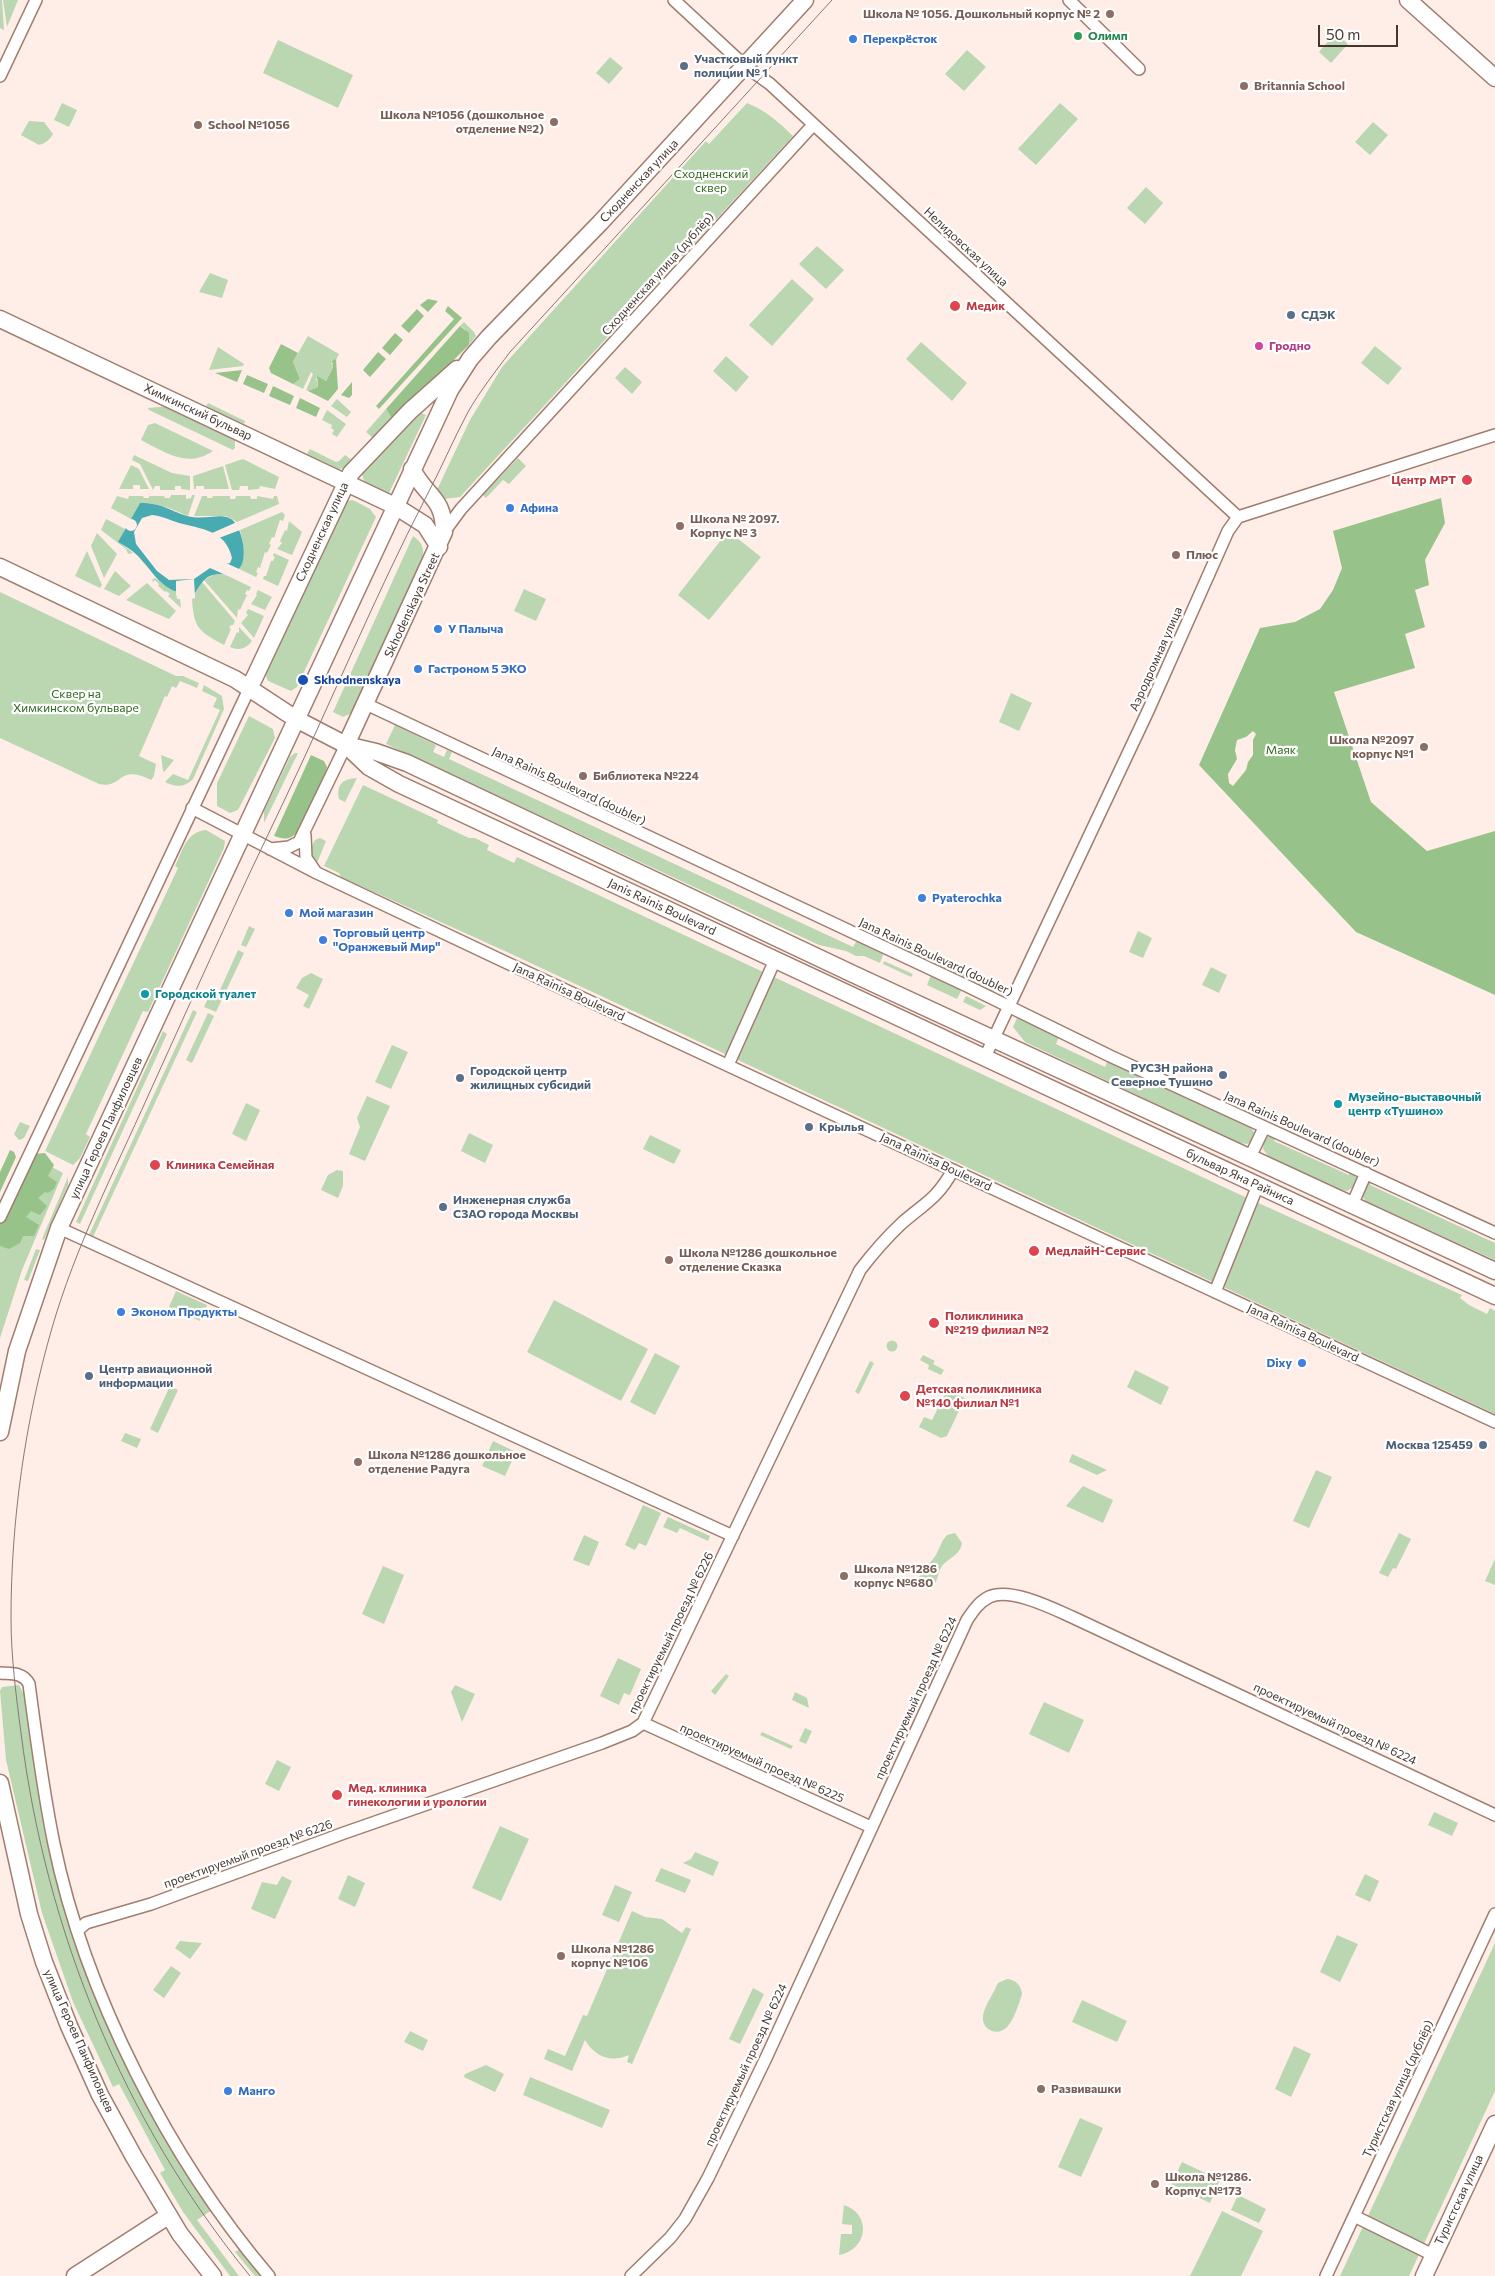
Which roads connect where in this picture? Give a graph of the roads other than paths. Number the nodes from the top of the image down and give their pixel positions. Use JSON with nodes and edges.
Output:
{"nodes":[{"id":1,"x":36,"y":0,"type":"edge"},
{"id":2,"x":674,"y":0,"type":"edge"},
{"id":3,"x":805,"y":0,"type":"edge"},
{"id":4,"x":1069,"y":0,"type":"edge"},
{"id":5,"x":1408,"y":0,"type":"edge"},
{"id":6,"x":745,"y":66,"type":"junction"},
{"id":7,"x":1139,"y":69,"type":"dead end"},
{"id":8,"x":0,"y":76,"type":"edge"},
{"id":9,"x":1495,"y":78,"type":"edge"},
{"id":10,"x":813,"y":124,"type":"junction"},
{"id":11,"x":0,"y":318,"type":"edge"},
{"id":12,"x":470,"y":359,"type":"junction"},
{"id":13,"x":1495,"y":435,"type":"edge"},
{"id":14,"x":412,"y":469,"type":"junction"},
{"id":15,"x":346,"y":482,"type":"junction"},
{"id":16,"x":395,"y":506,"type":"junction"},
{"id":17,"x":1238,"y":516,"type":"junction"},
{"id":18,"x":442,"y":539,"type":"junction"},
{"id":19,"x":0,"y":567,"type":"edge"},
{"id":20,"x":250,"y":687,"type":"junction"},
{"id":21,"x":366,"y":704,"type":"junction"},
{"id":22,"x":296,"y":719,"type":"junction"},
{"id":23,"x":346,"y":745,"type":"junction"},
{"id":24,"x":192,"y":808,"type":"junction"},
{"id":25,"x":306,"y":831,"type":"junction"},
{"id":26,"x":243,"y":835,"type":"junction"},
{"id":27,"x":270,"y":849,"type":"junction"},
{"id":28,"x":317,"y":873,"type":"junction"},
{"id":29,"x":775,"y":960,"type":"junction"},
{"id":30,"x":1009,"y":1006,"type":"junction"},
{"id":31,"x":994,"y":1039,"type":"junction"},
{"id":32,"x":985,"y":1057,"type":"junction"},
{"id":33,"x":728,"y":1065,"type":"junction"},
{"id":34,"x":1264,"y":1128,"type":"junction"},
{"id":35,"x":1250,"y":1158,"type":"junction"},
{"id":36,"x":953,"y":1170,"type":"junction"},
{"id":37,"x":1366,"y":1174,"type":"junction"},
{"id":38,"x":1258,"y":1185,"type":"junction"},
{"id":39,"x":1352,"y":1205,"type":"junction"},
{"id":40,"x":0,"y":1217,"type":"edge"},
{"id":41,"x":59,"y":1228,"type":"junction"},
{"id":42,"x":1495,"y":1233,"type":"edge"},
{"id":43,"x":1495,"y":1271,"type":"edge"},
{"id":44,"x":1215,"y":1292,"type":"junction"},
{"id":45,"x":1495,"y":1296,"type":"edge"},
{"id":46,"x":1495,"y":1422,"type":"edge"},
{"id":47,"x":0,"y":1432,"type":"edge"},
{"id":48,"x":733,"y":1536,"type":"junction"},
{"id":49,"x":0,"y":1673,"type":"edge"},
{"id":50,"x":643,"y":1723,"type":"junction"},
{"id":51,"x":0,"y":1783,"type":"edge"},
{"id":52,"x":1495,"y":1815,"type":"edge"},
{"id":53,"x":871,"y":1827,"type":"junction"},
{"id":54,"x":1495,"y":1914,"type":"edge"},
{"id":55,"x":78,"y":1930,"type":"junction"},
{"id":56,"x":1495,"y":2124,"type":"edge"},
{"id":57,"x":168,"y":2216,"type":"junction"},
{"id":58,"x":1354,"y":2216,"type":"junction"},
{"id":59,"x":1433,"y":2255,"type":"junction"},
{"id":60,"x":75,"y":2276,"type":"edge"},
{"id":61,"x":213,"y":2276,"type":"edge"},
{"id":62,"x":269,"y":2276,"type":"edge"},
{"id":63,"x":631,"y":2276,"type":"edge"},
{"id":64,"x":1326,"y":2276,"type":"edge"},
{"id":65,"x":1424,"y":2276,"type":"edge"}],
"edges":[{"from":1,"to":8,"type":"street"},
{"from":2,"to":6,"type":"street","name":"Нелидовская улица"},
{"from":3,"to":6,"type":"main road","name":"Сходненская улица"},
{"from":4,"to":7,"type":"street"},
{"from":5,"to":9,"type":"main road"},
{"from":6,"to":10,"type":"street","name":"Нелидовская улица"},
{"from":6,"to":12,"type":"main road","name":"Сходненская улица"},
{"from":10,"to":17,"type":"street","name":"Нелидовская улица"},
{"from":10,"to":18,"type":"street","name":"Сходненская улица (дублёр)"},
{"from":11,"to":15,"type":"main road","name":"Химкинский бульвар"},
{"from":12,"to":14,"type":"main road","name":"Сходненская улица"},
{"from":12,"to":15,"type":"main road","name":"Сходненская улица"},
{"from":13,"to":17,"type":"street"},
{"from":14,"to":16,"type":"main road","name":"Сходненская улица"},
{"from":14,"to":18,"type":"main road"},
{"from":15,"to":16,"type":"main road","name":"Химкинский бульвар"},
{"from":15,"to":20,"type":"main road","name":"Сходненская улица"},
{"from":16,"to":18,"type":"main road"},
{"from":16,"to":22,"type":"main road","name":"Сходненская улица"},
{"from":17,"to":30,"type":"street","name":"Аэродромная улица"},
{"from":18,"to":21,"type":"main road","name":"Skhodenskaya Street"},
{"from":19,"to":20,"type":"main road"},
{"from":20,"to":22,"type":"main road"},
{"from":20,"to":24,"type":"street"},
{"from":21,"to":23,"type":"main road","name":"Skhodenskaya Street"},
{"from":21,"to":30,"type":"street","name":"Jana Rainis Boulevard (doubler)"},
{"from":22,"to":23,"type":"main road"},
{"from":22,"to":26,"type":"main road","name":"Сходненская улица"},
{"from":23,"to":25,"type":"street"},
{"from":23,"to":29,"type":"main road","name":"Janis Rainis Boulevard"},
{"from":23,"to":31,"type":"main road"},
{"from":24,"to":26,"type":"street","name":"Jana Rainisa Boulevard"},
{"from":24,"to":40,"type":"street"},
{"from":25,"to":27,"type":"street"},
{"from":25,"to":28,"type":"street"},
{"from":26,"to":27,"type":"street","name":"Jana Rainisa Boulevard"},
{"from":26,"to":41,"type":"main road","name":"улица Героев Панфиловцев"},
{"from":27,"to":28,"type":"street","name":"Jana Rainisa Boulevard"},
{"from":28,"to":33,"type":"street","name":"Jana Rainisa Boulevard"},
{"from":29,"to":32,"type":"main road","name":"Janis Rainis Boulevard"},
{"from":29,"to":33,"type":"street"},
{"from":30,"to":31,"type":"street","name":"Аэродромная улица"},
{"from":30,"to":34,"type":"street","name":"Jana Rainis Boulevard (doubler)"},
{"from":31,"to":32,"type":"street","name":"Аэродромная улица"},
{"from":31,"to":35,"type":"main road"},
{"from":32,"to":38,"type":"main road","name":"бульвар Яна Райниса"},
{"from":33,"to":36,"type":"street","name":"Jana Rainisa Boulevard"},
{"from":34,"to":35,"type":"street"},
{"from":34,"to":37,"type":"street","name":"Jana Rainis Boulevard (doubler)"},
{"from":35,"to":39,"type":"main road"},
{"from":36,"to":44,"type":"street","name":"Jana Rainisa Boulevard"},
{"from":36,"to":48,"type":"street","name":"проектируемый проезд № 6226"},
{"from":37,"to":39,"type":"street"},
{"from":37,"to":42,"type":"street","name":"Jana Rainis Boulevard (doubler)"},
{"from":38,"to":44,"type":"street"},
{"from":38,"to":45,"type":"main road","name":"бульвар Яна Райниса"},
{"from":39,"to":43,"type":"main road"},
{"from":41,"to":47,"type":"main road","name":"улица Героев Панфиловцев"},
{"from":41,"to":48,"type":"street"},
{"from":44,"to":46,"type":"street","name":"Jana Rainisa Boulevard"},
{"from":48,"to":50,"type":"street","name":"проектируемый проезд № 6226"},
{"from":49,"to":55,"type":"street"},
{"from":50,"to":53,"type":"street","name":"проектируемый проезд № 6225"},
{"from":50,"to":55,"type":"street","name":"проектируемый проезд № 6226"},
{"from":51,"to":57,"type":"main road","name":"улица Героев Панфиловцев"},
{"from":52,"to":53,"type":"street","name":"проектируемый проезд № 6224"},
{"from":53,"to":63,"type":"street","name":"проектируемый проезд № 6224"},
{"from":54,"to":58,"type":"street","name":"Туристская улица (дублёр)"},
{"from":55,"to":62,"type":"street"},
{"from":56,"to":59,"type":"main road","name":"Туристская улица"},
{"from":57,"to":60,"type":"main road"},
{"from":57,"to":61,"type":"main road","name":"улица Героев Панфиловцев"},
{"from":58,"to":59,"type":"street"},
{"from":58,"to":64,"type":"street","name":"Туристская улица (дублёр)"},
{"from":59,"to":65,"type":"main road","name":"Туристская улица"}]}
